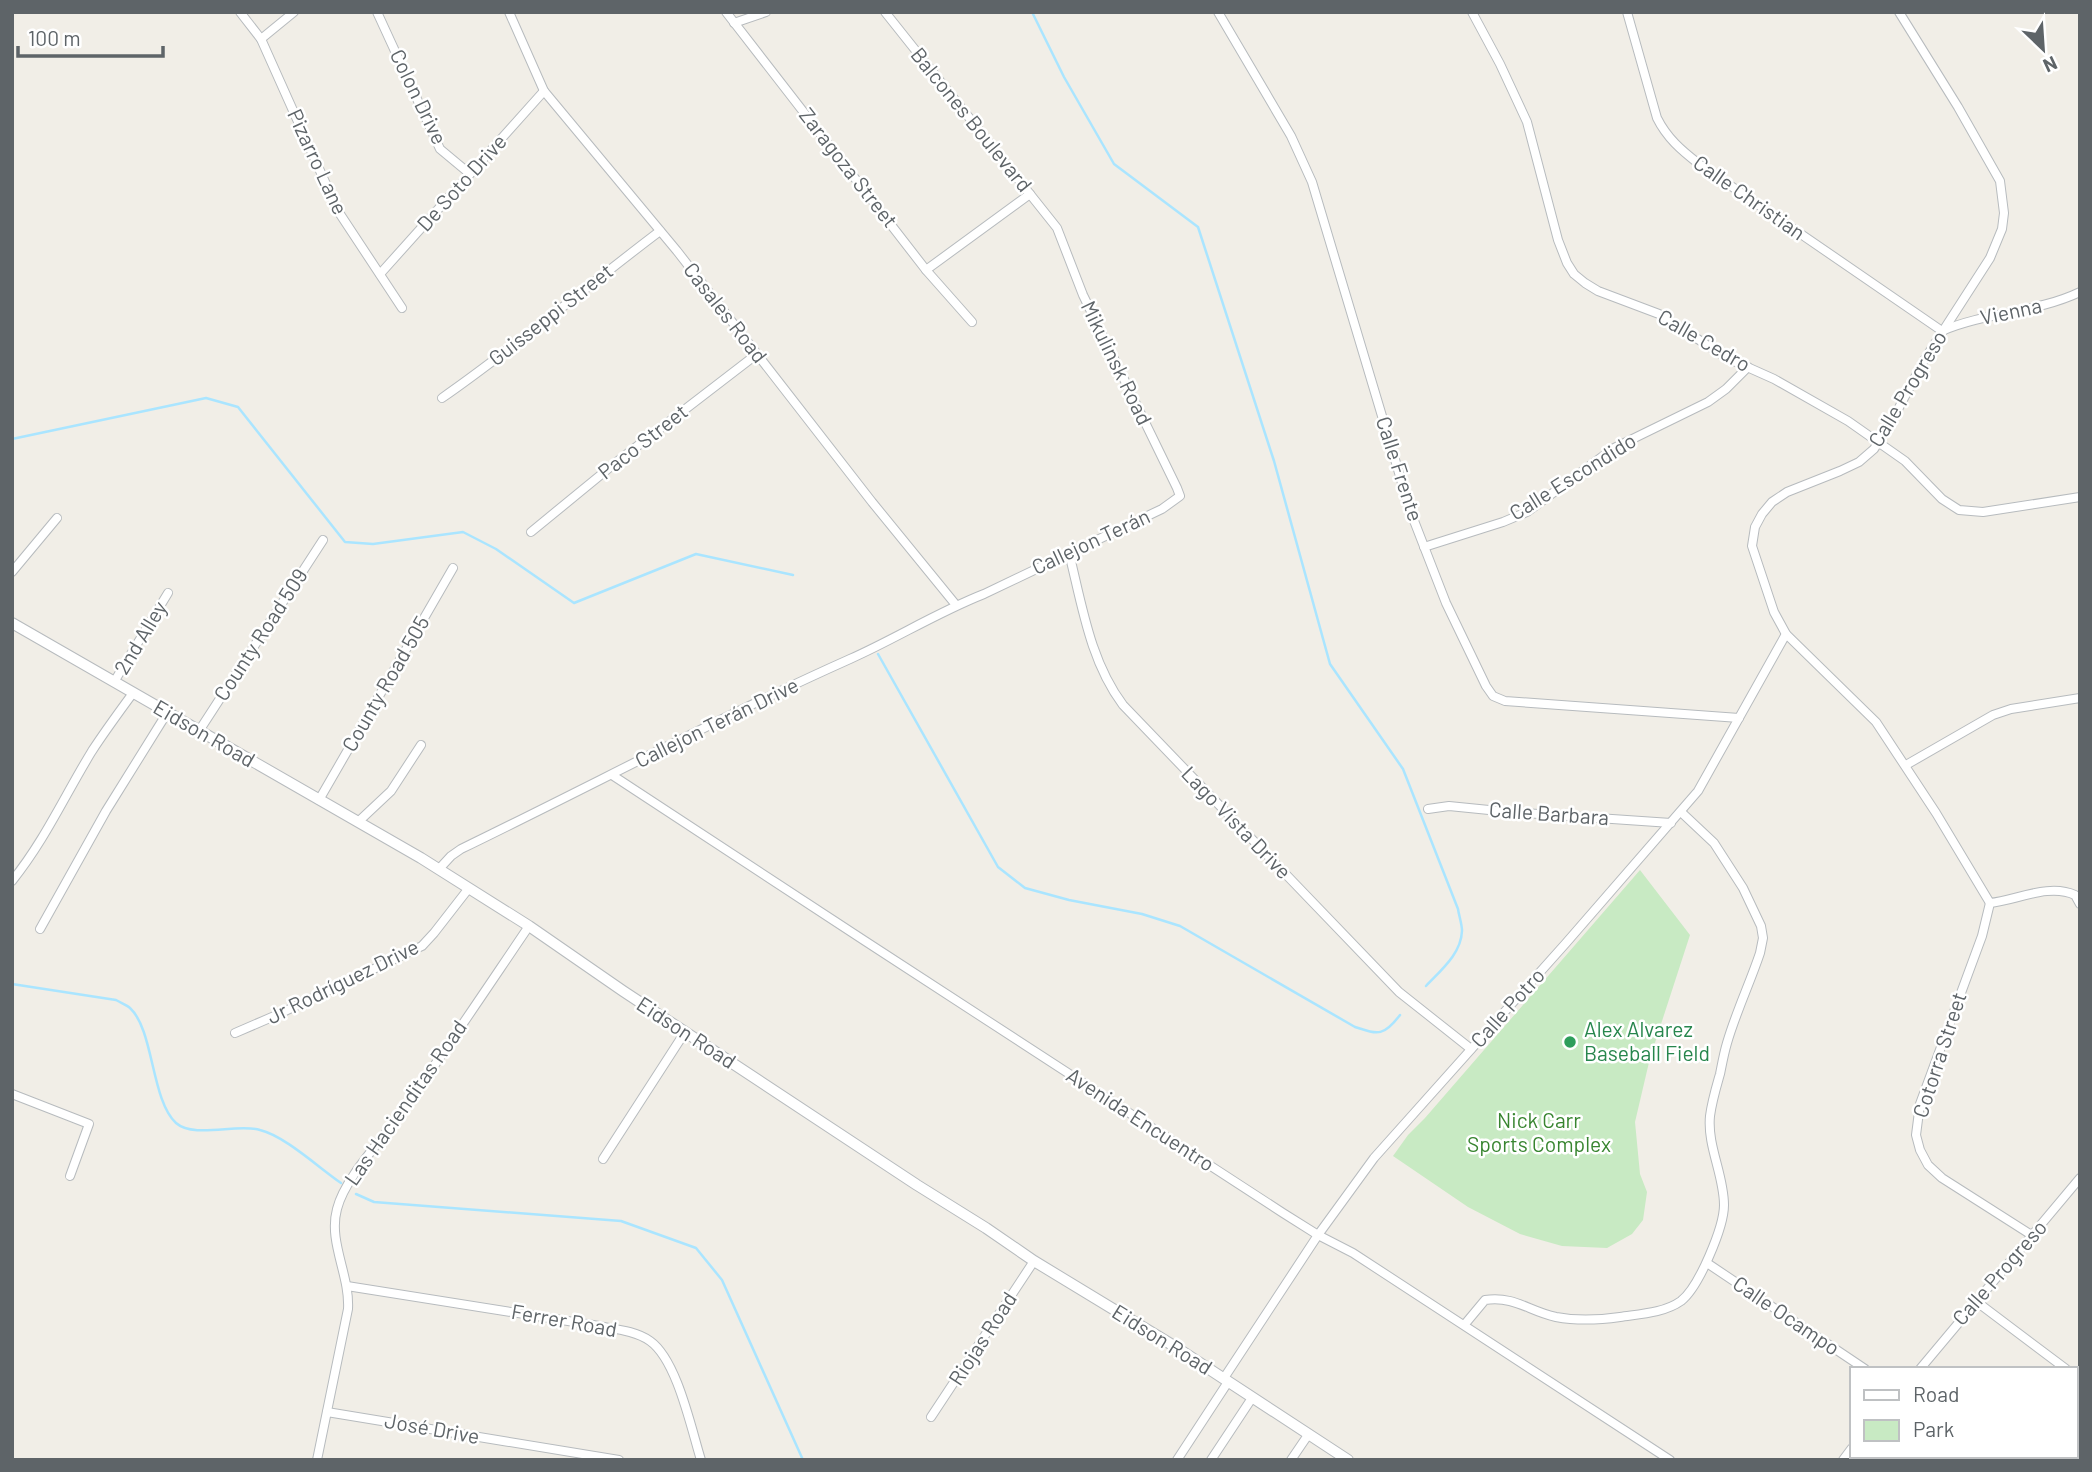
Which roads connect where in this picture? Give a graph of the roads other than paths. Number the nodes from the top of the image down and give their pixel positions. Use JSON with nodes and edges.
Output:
{"nodes":[{"id":1,"x":240,"y":12,"type":"edge"},
{"id":2,"x":294,"y":12,"type":"edge"},
{"id":3,"x":377,"y":12,"type":"edge"},
{"id":4,"x":509,"y":12,"type":"edge"},
{"id":5,"x":726,"y":12,"type":"edge"},
{"id":6,"x":766,"y":12,"type":"edge"},
{"id":7,"x":885,"y":12,"type":"edge"},
{"id":8,"x":1218,"y":12,"type":"edge"},
{"id":9,"x":1472,"y":12,"type":"edge"},
{"id":10,"x":1627,"y":12,"type":"edge"},
{"id":11,"x":1899,"y":12,"type":"edge"},
{"id":12,"x":734,"y":23,"type":"junction"},
{"id":13,"x":261,"y":39,"type":"junction"},
{"id":14,"x":544,"y":91,"type":"junction"},
{"id":15,"x":470,"y":174,"type":"junction"},
{"id":16,"x":1030,"y":194,"type":"junction"},
{"id":17,"x":1058,"y":228,"type":"joint"},
{"id":18,"x":660,"y":231,"type":"junction"},
{"id":19,"x":926,"y":270,"type":"junction"},
{"id":20,"x":380,"y":274,"type":"junction"},
{"id":21,"x":2080,"y":292,"type":"edge"},
{"id":22,"x":402,"y":308,"type":"dead end"},
{"id":23,"x":972,"y":322,"type":"dead end"},
{"id":24,"x":1942,"y":331,"type":"junction"},
{"id":25,"x":757,"y":354,"type":"junction"},
{"id":26,"x":1748,"y":367,"type":"junction"},
{"id":27,"x":442,"y":398,"type":"dead end"},
{"id":28,"x":1879,"y":442,"type":"junction"},
{"id":29,"x":1180,"y":496,"type":"joint"},
{"id":30,"x":2080,"y":497,"type":"edge"},
{"id":31,"x":57,"y":518,"type":"dead end"},
{"id":32,"x":531,"y":532,"type":"dead end"},
{"id":33,"x":323,"y":540,"type":"dead end"},
{"id":34,"x":1424,"y":547,"type":"junction"},
{"id":35,"x":1069,"y":553,"type":"junction"},
{"id":36,"x":453,"y":568,"type":"dead end"},
{"id":37,"x":12,"y":572,"type":"edge"},
{"id":38,"x":1001,"y":586,"type":"joint"},
{"id":39,"x":168,"y":593,"type":"dead end"},
{"id":40,"x":956,"y":605,"type":"junction"},
{"id":41,"x":12,"y":623,"type":"edge"},
{"id":42,"x":1786,"y":634,"type":"junction"},
{"id":43,"x":114,"y":682,"type":"junction"},
{"id":44,"x":133,"y":693,"type":"junction"},
{"id":45,"x":2080,"y":698,"type":"edge"},
{"id":46,"x":167,"y":713,"type":"junction"},
{"id":47,"x":1739,"y":718,"type":"junction"},
{"id":48,"x":199,"y":731,"type":"junction"},
{"id":49,"x":421,"y":746,"type":"dead end"},
{"id":50,"x":1906,"y":765,"type":"junction"},
{"id":51,"x":612,"y":775,"type":"junction"},
{"id":52,"x":319,"y":800,"type":"junction"},
{"id":53,"x":1427,"y":809,"type":"dead end"},
{"id":54,"x":1681,"y":812,"type":"junction"},
{"id":55,"x":358,"y":822,"type":"junction"},
{"id":56,"x":1671,"y":823,"type":"junction"},
{"id":57,"x":439,"y":869,"type":"junction"},
{"id":58,"x":12,"y":881,"type":"edge"},
{"id":59,"x":469,"y":888,"type":"junction"},
{"id":60,"x":1990,"y":903,"type":"junction"},
{"id":61,"x":2080,"y":904,"type":"edge"},
{"id":62,"x":529,"y":926,"type":"junction"},
{"id":63,"x":40,"y":929,"type":"dead end"},
{"id":64,"x":685,"y":1032,"type":"junction"},
{"id":65,"x":235,"y":1033,"type":"dead end"},
{"id":66,"x":1471,"y":1049,"type":"junction"},
{"id":67,"x":12,"y":1094,"type":"edge"},
{"id":68,"x":603,"y":1159,"type":"dead end"},
{"id":69,"x":70,"y":1176,"type":"dead end"},
{"id":70,"x":2080,"y":1178,"type":"edge"},
{"id":71,"x":1318,"y":1235,"type":"junction"},
{"id":72,"x":2033,"y":1236,"type":"junction"},
{"id":73,"x":1034,"y":1261,"type":"junction"},
{"id":74,"x":1707,"y":1263,"type":"junction"},
{"id":75,"x":347,"y":1286,"type":"junction"},
{"id":76,"x":1977,"y":1301,"type":"junction"},
{"id":77,"x":1465,"y":1324,"type":"junction"},
{"id":78,"x":1862,"y":1367,"type":"edge"},
{"id":79,"x":1922,"y":1367,"type":"edge"},
{"id":80,"x":2063,"y":1367,"type":"edge"},
{"id":81,"x":1226,"y":1380,"type":"junction"},
{"id":82,"x":1252,"y":1398,"type":"junction"},
{"id":83,"x":327,"y":1412,"type":"junction"},
{"id":84,"x":931,"y":1417,"type":"dead end"},
{"id":85,"x":1308,"y":1435,"type":"junction"},
{"id":86,"x":317,"y":1460,"type":"edge"},
{"id":87,"x":619,"y":1460,"type":"edge"},
{"id":88,"x":701,"y":1460,"type":"edge"},
{"id":89,"x":1177,"y":1460,"type":"edge"},
{"id":90,"x":1211,"y":1460,"type":"edge"},
{"id":91,"x":1291,"y":1460,"type":"edge"},
{"id":92,"x":1348,"y":1460,"type":"edge"},
{"id":93,"x":1671,"y":1460,"type":"edge"}],
"edges":[{"from":1,"to":13,"type":"street","name":"Pizarro Lane"},
{"from":2,"to":13,"type":"street"},
{"from":3,"to":15,"type":"street","name":"Colon Drive"},
{"from":4,"to":14,"type":"street","name":"Casales Road"},
{"from":5,"to":12,"type":"street","name":"Zaragoza Street"},
{"from":6,"to":12,"type":"street"},
{"from":7,"to":16,"type":"street","name":"Balcones Boulevard"},
{"from":8,"to":34,"type":"street","name":"Calle Frente"},
{"from":9,"to":26,"type":"street","name":"Calle Cedro"},
{"from":10,"to":24,"type":"street","name":"Calle Christian"},
{"from":11,"to":24,"type":"street","name":"Calle Progreso"},
{"from":12,"to":19,"type":"street","name":"Zaragoza Street"},
{"from":13,"to":20,"type":"street","name":"Pizarro Lane"},
{"from":14,"to":15,"type":"street","name":"De Soto Drive"},
{"from":14,"to":18,"type":"street","name":"Casales Road"},
{"from":15,"to":20,"type":"street","name":"De Soto Drive"},
{"from":16,"to":17,"type":"street","name":"Balcones Boulevard"},
{"from":16,"to":19,"type":"street"},
{"from":17,"to":29,"type":"street","name":"Mikulinsk Road"},
{"from":18,"to":25,"type":"street","name":"Casales Road"},
{"from":18,"to":27,"type":"street","name":"Guisseppi Street"},
{"from":19,"to":23,"type":"street","name":"Zaragoza Street"},
{"from":20,"to":22,"type":"street","name":"Pizarro Lane"},
{"from":21,"to":24,"type":"street","name":"Vienna"},
{"from":24,"to":28,"type":"street","name":"Calle Progreso"},
{"from":25,"to":32,"type":"street","name":"Paco Street"},
{"from":25,"to":40,"type":"street","name":"Casales Road"},
{"from":26,"to":28,"type":"street","name":"Calle Cedro"},
{"from":26,"to":34,"type":"street","name":"Calle Escondido"},
{"from":28,"to":30,"type":"street","name":"Calle Cedro"},
{"from":28,"to":42,"type":"street","name":"Calle Progreso"},
{"from":29,"to":35,"type":"street","name":"Callejon Terán"},
{"from":31,"to":37,"type":"street"},
{"from":33,"to":48,"type":"street","name":"County Road 509"},
{"from":34,"to":47,"type":"street","name":"Calle Frente"},
{"from":35,"to":38,"type":"street","name":"Callejon Terán"},
{"from":35,"to":66,"type":"street","name":"Lago Vista Drive"},
{"from":36,"to":52,"type":"street","name":"County Road 505"},
{"from":38,"to":40,"type":"street","name":"Callejon Terán Drive"},
{"from":39,"to":43,"type":"street","name":"2nd Alley"},
{"from":40,"to":51,"type":"street","name":"Callejon Terán Drive"},
{"from":41,"to":43,"type":"street","name":"Eidson Road"},
{"from":42,"to":47,"type":"street","name":"Calle Potro"},
{"from":42,"to":50,"type":"street","name":"Calle Progreso"},
{"from":43,"to":44,"type":"street","name":"Eidson Road"},
{"from":44,"to":46,"type":"street","name":"Eidson Road"},
{"from":44,"to":58,"type":"street"},
{"from":45,"to":50,"type":"street"},
{"from":46,"to":48,"type":"street","name":"Eidson Road"},
{"from":46,"to":63,"type":"street"},
{"from":47,"to":54,"type":"street","name":"Calle Potro"},
{"from":48,"to":52,"type":"street","name":"Eidson Road"},
{"from":49,"to":55,"type":"street"},
{"from":50,"to":60,"type":"street","name":"Calle Progreso"},
{"from":51,"to":57,"type":"street","name":"Callejon Terán Drive"},
{"from":51,"to":71,"type":"street","name":"Avenida Encuentro"},
{"from":52,"to":55,"type":"street","name":"Eidson Road"},
{"from":53,"to":56,"type":"street","name":"Calle Barbara"},
{"from":54,"to":56,"type":"street","name":"Calle Potro"},
{"from":54,"to":74,"type":"street"},
{"from":55,"to":57,"type":"street","name":"Eidson Road"},
{"from":56,"to":66,"type":"street","name":"Calle Potro"},
{"from":57,"to":59,"type":"street","name":"Eidson Road"},
{"from":59,"to":62,"type":"street","name":"Eidson Road"},
{"from":59,"to":65,"type":"street","name":"Jr Rodríguez Drive"},
{"from":60,"to":61,"type":"street"},
{"from":60,"to":72,"type":"street","name":"Cotorra Street"},
{"from":62,"to":64,"type":"street","name":"Eidson Road"},
{"from":62,"to":75,"type":"street","name":"Las Hacienditas Road"},
{"from":64,"to":68,"type":"street"},
{"from":64,"to":73,"type":"street","name":"Eidson Road"},
{"from":66,"to":71,"type":"street","name":"Calle Potro"},
{"from":67,"to":69,"type":"street"},
{"from":70,"to":72,"type":"street","name":"Calle Progreso"},
{"from":71,"to":77,"type":"street","name":"Avenida Encuentro"},
{"from":71,"to":81,"type":"street","name":"Calle Potro"},
{"from":72,"to":76,"type":"street","name":"Calle Progreso"},
{"from":73,"to":81,"type":"street","name":"Eidson Road"},
{"from":73,"to":84,"type":"street","name":"Riojas Road"},
{"from":74,"to":77,"type":"street"},
{"from":74,"to":78,"type":"street","name":"Calle Ocampo"},
{"from":75,"to":83,"type":"street","name":"Las Hacienditas Road"},
{"from":75,"to":88,"type":"street","name":"Ferrer Road"},
{"from":76,"to":79,"type":"street","name":"Calle Progreso"},
{"from":76,"to":80,"type":"street"},
{"from":77,"to":93,"type":"street","name":"Avenida Encuentro"},
{"from":81,"to":82,"type":"street","name":"Eidson Road"},
{"from":81,"to":89,"type":"street","name":"Calle Potro"},
{"from":82,"to":85,"type":"street","name":"Eidson Road"},
{"from":82,"to":90,"type":"street"},
{"from":83,"to":86,"type":"street","name":"Las Hacienditas Road"},
{"from":83,"to":87,"type":"street","name":"José Drive"},
{"from":85,"to":91,"type":"street"},
{"from":85,"to":92,"type":"street","name":"Eidson Road"}]}
